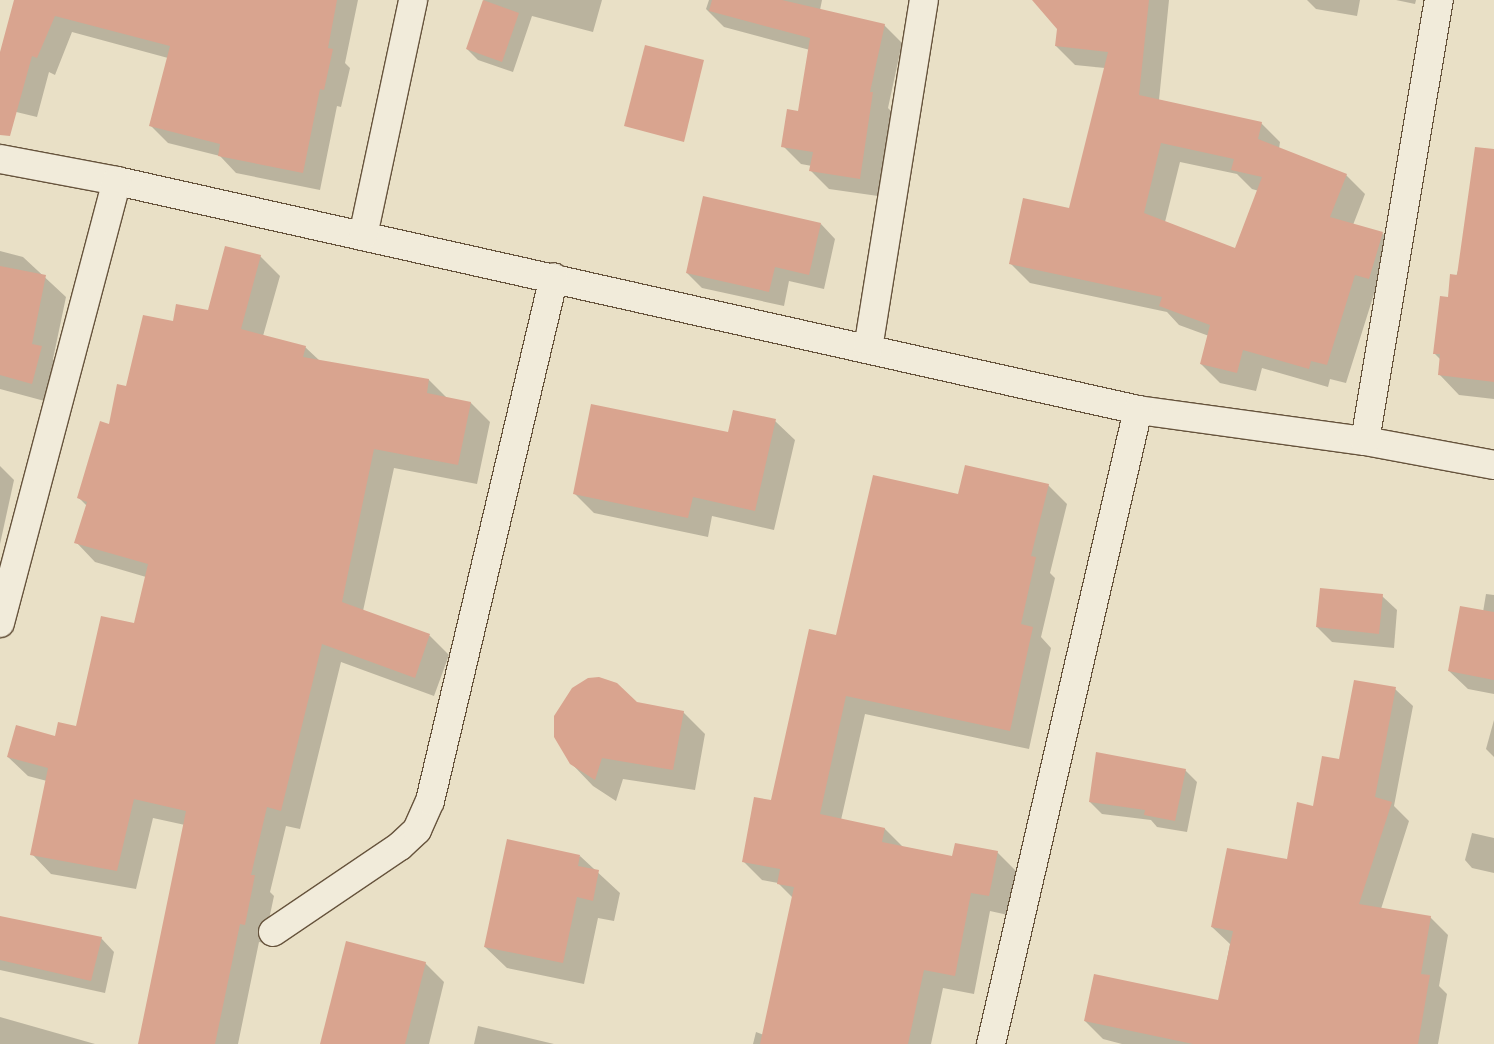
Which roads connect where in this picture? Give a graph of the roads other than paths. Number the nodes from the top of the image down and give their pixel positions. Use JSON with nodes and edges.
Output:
{"nodes":[{"id":1,"x":413,"y":0,"type":"edge"},
{"id":2,"x":924,"y":0,"type":"edge"},
{"id":3,"x":1439,"y":0,"type":"edge"},
{"id":4,"x":0,"y":159,"type":"edge"},
{"id":5,"x":117,"y":180,"type":"junction"},
{"id":6,"x":364,"y":236,"type":"junction"},
{"id":7,"x":554,"y":277,"type":"junction"},
{"id":8,"x":868,"y":349,"type":"junction"},
{"id":9,"x":1138,"y":410,"type":"junction"},
{"id":10,"x":1365,"y":442,"type":"junction"},
{"id":11,"x":1494,"y":465,"type":"edge"},
{"id":12,"x":0,"y":624,"type":"edge"},
{"id":13,"x":273,"y":932,"type":"dead end"},
{"id":14,"x":991,"y":1044,"type":"edge"}],
"edges":[{"from":1,"to":6,"type":"street"},
{"from":2,"to":8,"type":"street"},
{"from":3,"to":10,"type":"street"},
{"from":4,"to":5,"type":"street"},
{"from":5,"to":6,"type":"street"},
{"from":5,"to":12,"type":"street"},
{"from":6,"to":7,"type":"street"},
{"from":7,"to":8,"type":"street"},
{"from":7,"to":13,"type":"street"},
{"from":8,"to":9,"type":"street"},
{"from":9,"to":10,"type":"street"},
{"from":9,"to":14,"type":"street"},
{"from":10,"to":11,"type":"street"}]}
